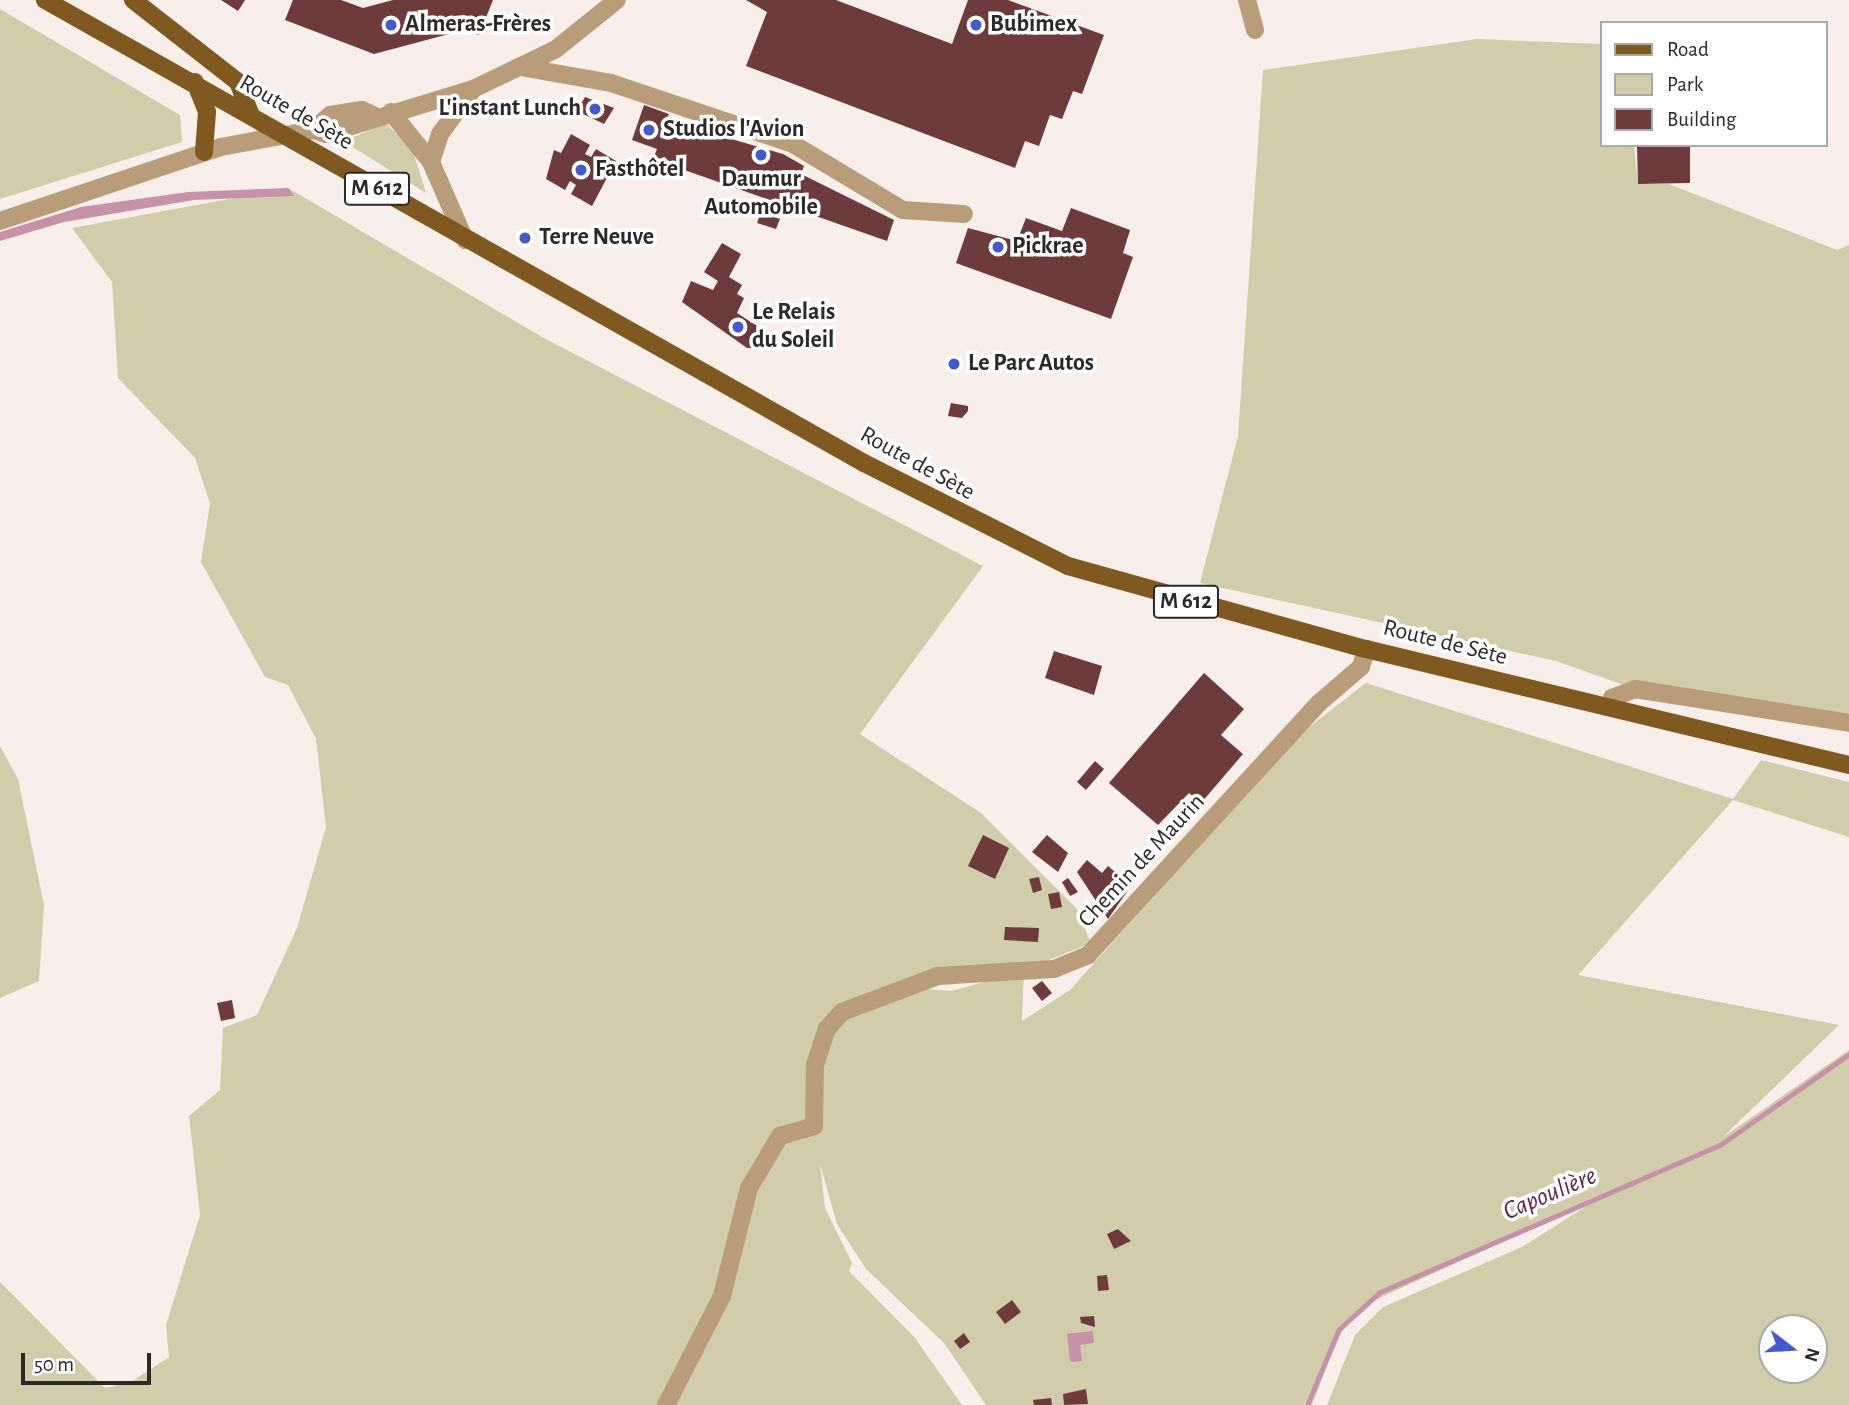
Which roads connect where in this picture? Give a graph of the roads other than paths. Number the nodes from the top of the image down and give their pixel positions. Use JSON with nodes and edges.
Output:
{"nodes":[{"id":1,"x":45,"y":0,"type":"edge"},
{"id":2,"x":133,"y":0,"type":"edge"},
{"id":3,"x":617,"y":0,"type":"edge"},
{"id":4,"x":1247,"y":0,"type":"edge"},
{"id":5,"x":1255,"y":30,"type":"dead end"},
{"id":6,"x":520,"y":67,"type":"junction"},
{"id":7,"x":195,"y":82,"type":"junction"},
{"id":8,"x":473,"y":89,"type":"junction"},
{"id":9,"x":250,"y":113,"type":"junction"},
{"id":10,"x":382,"y":113,"type":"junction"},
{"id":11,"x":290,"y":136,"type":"junction"},
{"id":12,"x":204,"y":152,"type":"junction"},
{"id":13,"x":431,"y":162,"type":"junction"},
{"id":14,"x":964,"y":214,"type":"dead end"},
{"id":15,"x":0,"y":221,"type":"edge"},
{"id":16,"x":465,"y":240,"type":"junction"},
{"id":17,"x":1366,"y":649,"type":"junction"},
{"id":18,"x":1608,"y":707,"type":"junction"},
{"id":19,"x":1849,"y":723,"type":"edge"},
{"id":20,"x":1849,"y":765,"type":"edge"},
{"id":21,"x":666,"y":1405,"type":"edge"}],
"edges":[{"from":1,"to":7,"type":"main road","name":"Route de Sète","number":"M 612"},
{"from":2,"to":9,"type":"main road"},
{"from":3,"to":6,"type":"street"},
{"from":4,"to":5,"type":"street"},
{"from":6,"to":8,"type":"street"},
{"from":6,"to":14,"type":"street"},
{"from":7,"to":9,"type":"main road","name":"Route de Sète","number":"M 612"},
{"from":7,"to":12,"type":"main road"},
{"from":8,"to":10,"type":"street"},
{"from":8,"to":13,"type":"street"},
{"from":9,"to":11,"type":"main road","name":"Route de Sète","number":"M 612"},
{"from":10,"to":11,"type":"street"},
{"from":10,"to":13,"type":"street"},
{"from":11,"to":12,"type":"street"},
{"from":11,"to":16,"type":"main road","name":"Route de Sète","number":"M 612"},
{"from":12,"to":15,"type":"street"},
{"from":13,"to":16,"type":"street"},
{"from":16,"to":17,"type":"main road","name":"Route de Sète","number":"M 612"},
{"from":17,"to":18,"type":"main road","name":"Route de Sète","number":"M 612"},
{"from":17,"to":21,"type":"street","name":"Chemin de Maurin"},
{"from":18,"to":19,"type":"street"},
{"from":18,"to":20,"type":"main road","name":"Route de Sète","number":"M 612"}]}
